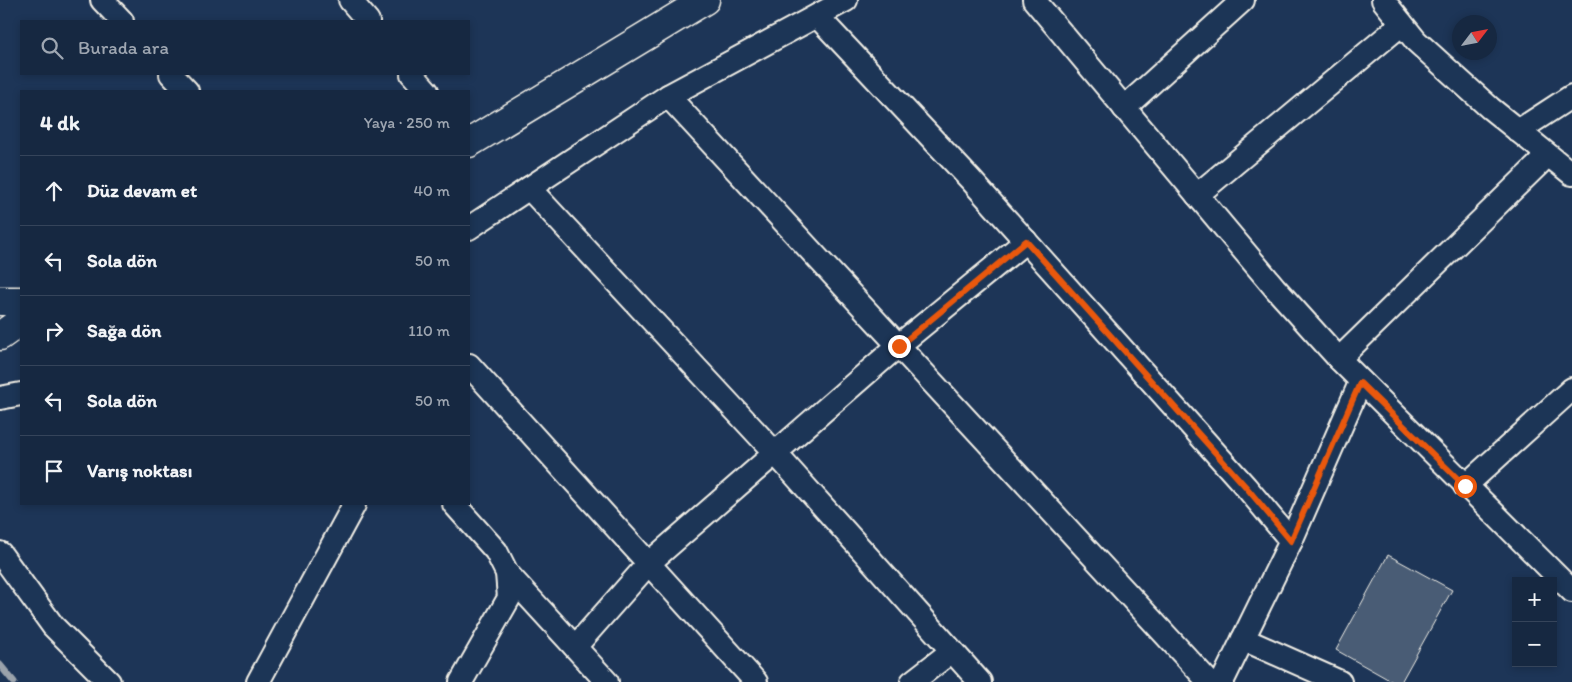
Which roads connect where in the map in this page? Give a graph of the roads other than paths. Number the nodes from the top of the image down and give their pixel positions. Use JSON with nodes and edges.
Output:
{"nodes":[{"id":1,"x":102,"y":0,"type":"edge"},
{"id":2,"x":350,"y":0,"type":"edge"},
{"id":3,"x":705,"y":0,"type":"edge"},
{"id":4,"x":846,"y":0,"type":"edge"},
{"id":5,"x":1034,"y":0,"type":"edge"},
{"id":6,"x":1243,"y":0,"type":"edge"},
{"id":7,"x":1383,"y":0,"type":"edge"},
{"id":8,"x":817,"y":16,"type":"junction"},
{"id":9,"x":121,"y":20,"type":"edge"},
{"id":10,"x":367,"y":20,"type":"edge"},
{"id":11,"x":1402,"y":24,"type":"junction"},
{"id":12,"x":172,"y":75,"type":"edge"},
{"id":13,"x":413,"y":75,"type":"edge"},
{"id":14,"x":187,"y":90,"type":"edge"},
{"id":15,"x":426,"y":90,"type":"edge"},
{"id":16,"x":668,"y":96,"type":"junction"},
{"id":17,"x":1572,"y":96,"type":"edge"},
{"id":18,"x":1124,"y":108,"type":"junction"},
{"id":19,"x":1518,"y":131,"type":"junction"},
{"id":20,"x":470,"y":141,"type":"edge"},
{"id":21,"x":1548,"y":155,"type":"junction"},
{"id":22,"x":1572,"y":174,"type":"edge"},
{"id":23,"x":530,"y":188,"type":"junction"},
{"id":24,"x":1197,"y":195,"type":"junction"},
{"id":25,"x":470,"y":227,"type":"edge"},
{"id":26,"x":1026,"y":241,"type":"junction"},
{"id":27,"x":0,"y":301,"type":"edge"},
{"id":28,"x":20,"y":301,"type":"edge"},
{"id":29,"x":20,"y":322,"type":"edge"},
{"id":30,"x":0,"y":336,"type":"edge"},
{"id":31,"x":899,"y":346,"type":"junction"},
{"id":32,"x":1339,"y":359,"type":"junction"},
{"id":33,"x":470,"y":366,"type":"edge"},
{"id":34,"x":1360,"y":383,"type":"junction"},
{"id":35,"x":1572,"y":389,"type":"edge"},
{"id":36,"x":20,"y":394,"type":"edge"},
{"id":37,"x":0,"y":398,"type":"edge"},
{"id":38,"x":776,"y":454,"type":"junction"},
{"id":39,"x":1465,"y":486,"type":"junction"},
{"id":40,"x":354,"y":505,"type":"edge"},
{"id":41,"x":455,"y":505,"type":"edge"},
{"id":42,"x":1291,"y":541,"type":"junction"},
{"id":43,"x":0,"y":553,"type":"edge"},
{"id":44,"x":648,"y":563,"type":"junction"},
{"id":45,"x":507,"y":573,"type":"junction"},
{"id":46,"x":1572,"y":591,"type":"edge"},
{"id":47,"x":1243,"y":638,"type":"junction"},
{"id":48,"x":575,"y":648,"type":"junction"},
{"id":49,"x":952,"y":651,"type":"junction"},
{"id":50,"x":109,"y":682,"type":"edge"},
{"id":51,"x":258,"y":682,"type":"edge"},
{"id":52,"x":461,"y":682,"type":"edge"},
{"id":53,"x":607,"y":682,"type":"edge"},
{"id":54,"x":756,"y":682,"type":"edge"},
{"id":55,"x":912,"y":682,"type":"edge"},
{"id":56,"x":980,"y":682,"type":"edge"},
{"id":57,"x":1209,"y":682,"type":"edge"},
{"id":58,"x":1222,"y":682,"type":"edge"},
{"id":59,"x":1340,"y":682,"type":"edge"}],
"edges":[{"from":1,"to":9,"type":"street"},
{"from":2,"to":10,"type":"street"},
{"from":3,"to":20,"type":"street"},
{"from":4,"to":8,"type":"street"},
{"from":5,"to":18,"type":"street"},
{"from":6,"to":18,"type":"street"},
{"from":7,"to":11,"type":"street"},
{"from":8,"to":16,"type":"street"},
{"from":8,"to":26,"type":"street"},
{"from":11,"to":19,"type":"street"},
{"from":11,"to":24,"type":"street"},
{"from":12,"to":14,"type":"street"},
{"from":13,"to":15,"type":"street"},
{"from":16,"to":23,"type":"street"},
{"from":16,"to":31,"type":"street"},
{"from":17,"to":19,"type":"street"},
{"from":18,"to":24,"type":"street"},
{"from":19,"to":21,"type":"street"},
{"from":21,"to":22,"type":"street"},
{"from":21,"to":32,"type":"street"},
{"from":23,"to":25,"type":"street"},
{"from":23,"to":38,"type":"street"},
{"from":24,"to":32,"type":"street"},
{"from":26,"to":31,"type":"street"},
{"from":26,"to":42,"type":"street"},
{"from":27,"to":28,"type":"street"},
{"from":29,"to":30,"type":"street"},
{"from":31,"to":38,"type":"street"},
{"from":31,"to":57,"type":"street"},
{"from":32,"to":34,"type":"street"},
{"from":33,"to":44,"type":"street"},
{"from":34,"to":39,"type":"street"},
{"from":34,"to":42,"type":"street"},
{"from":35,"to":39,"type":"street"},
{"from":36,"to":37,"type":"street"},
{"from":38,"to":44,"type":"street"},
{"from":38,"to":49,"type":"street"},
{"from":39,"to":46,"type":"street"},
{"from":40,"to":51,"type":"street"},
{"from":41,"to":45,"type":"street"},
{"from":42,"to":47,"type":"street"},
{"from":43,"to":50,"type":"street"},
{"from":44,"to":48,"type":"street"},
{"from":44,"to":54,"type":"street"},
{"from":45,"to":48,"type":"street"},
{"from":45,"to":52,"type":"street"},
{"from":47,"to":58,"type":"street"},
{"from":47,"to":59,"type":"street"},
{"from":48,"to":53,"type":"street"},
{"from":49,"to":55,"type":"street"},
{"from":49,"to":56,"type":"street"}]}
